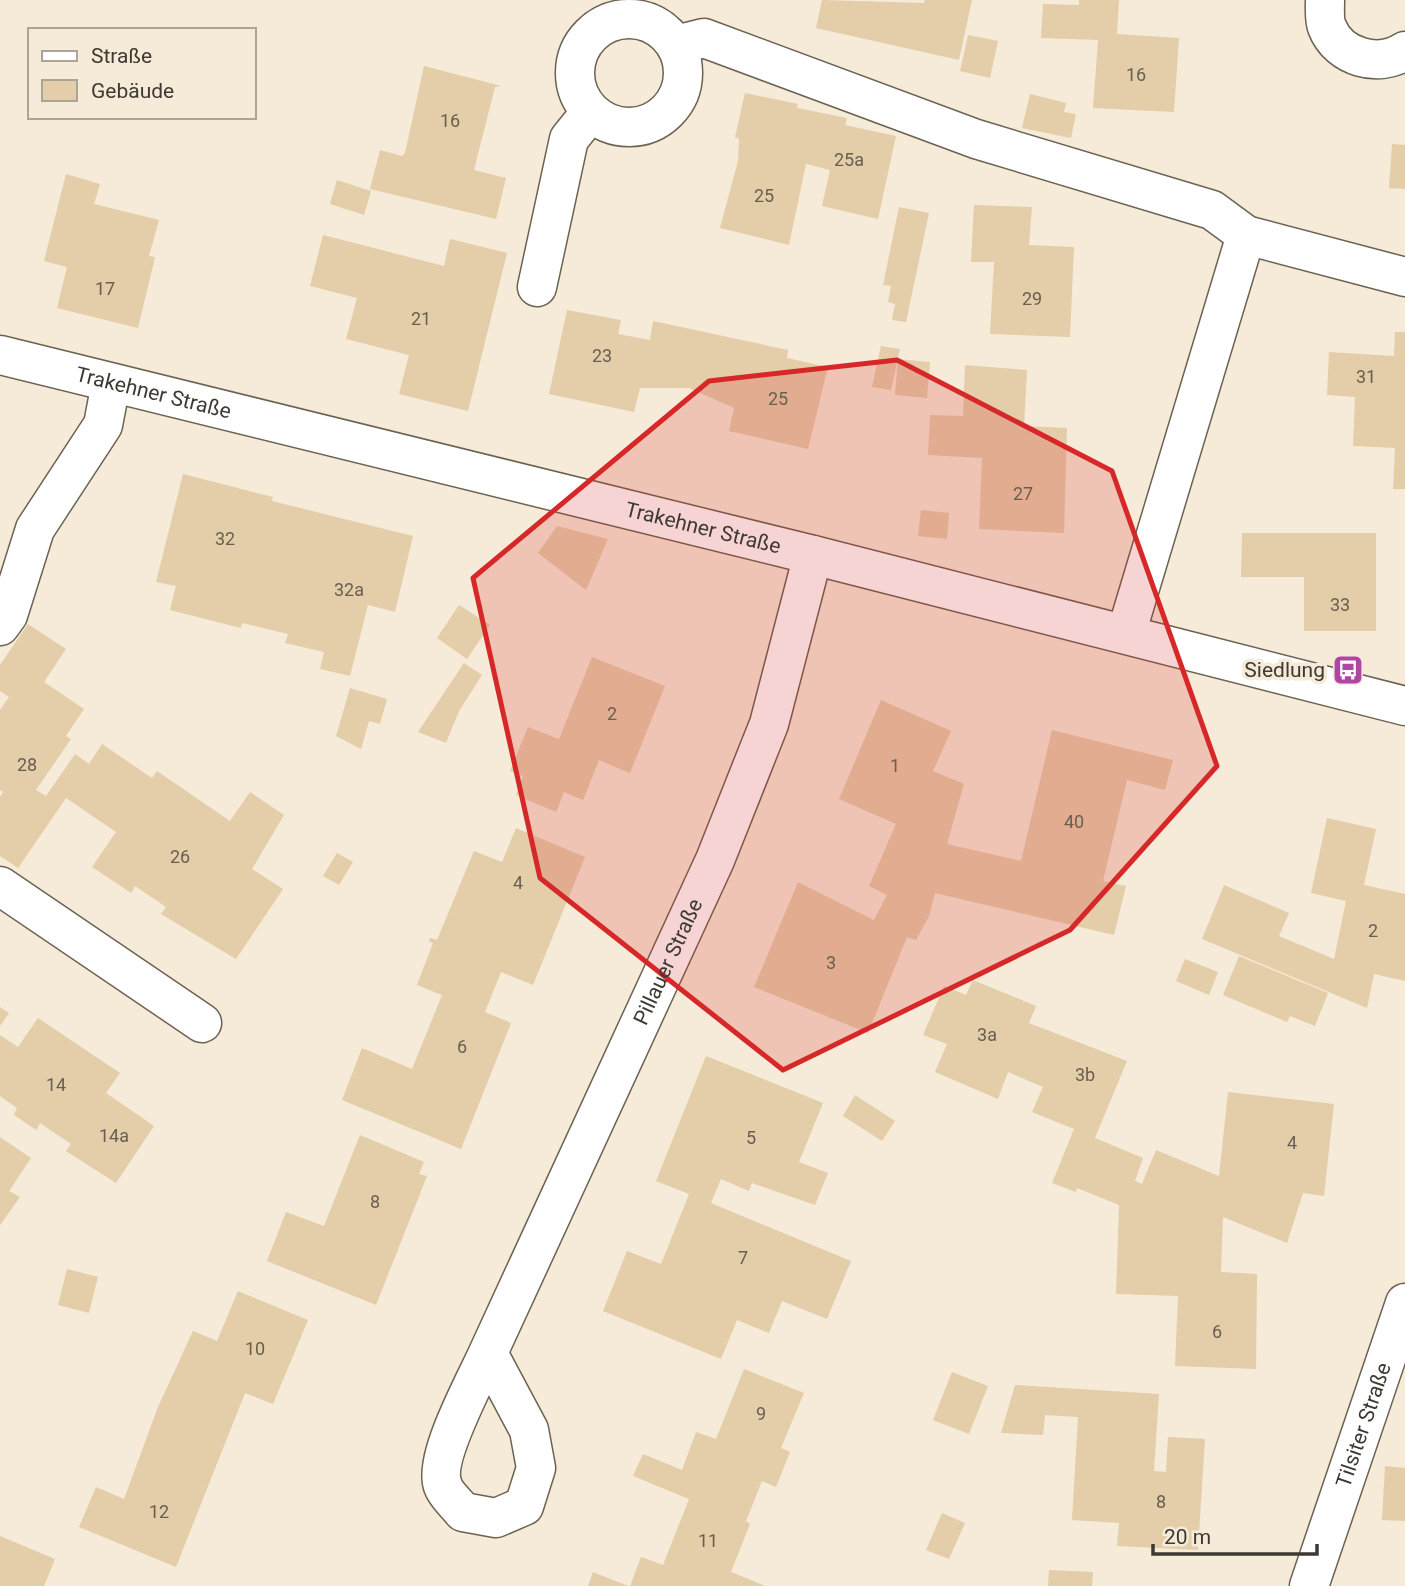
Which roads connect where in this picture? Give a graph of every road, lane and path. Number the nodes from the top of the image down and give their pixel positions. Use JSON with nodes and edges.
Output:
{"nodes":[{"id":1,"x":1325,"y":0,"type":"edge"},
{"id":2,"x":611,"y":10,"type":"edge"},
{"id":3,"x":676,"y":45,"type":"junction"},
{"id":4,"x":1405,"y":51,"type":"edge"},
{"id":5,"x":590,"y":113,"type":"junction"},
{"id":6,"x":1247,"y":235,"type":"junction"},
{"id":7,"x":1405,"y":277,"type":"edge"},
{"id":8,"x":537,"y":287,"type":"dead end"},
{"id":9,"x":0,"y":355,"type":"edge"},
{"id":10,"x":111,"y":383,"type":"junction"},
{"id":11,"x":813,"y":555,"type":"junction"},
{"id":12,"x":0,"y":626,"type":"edge"},
{"id":13,"x":1126,"y":634,"type":"junction"},
{"id":14,"x":1405,"y":706,"type":"edge"},
{"id":15,"x":0,"y":886,"type":"edge"},
{"id":16,"x":202,"y":1023,"type":"dead end"},
{"id":17,"x":1405,"y":1303,"type":"edge"},
{"id":18,"x":488,"y":1353,"type":"dead end"},
{"id":19,"x":1309,"y":1586,"type":"edge"}],
"edges":[{"from":1,"to":4,"type":"street"},
{"from":2,"to":3,"type":"street"},
{"from":2,"to":5,"type":"street"},
{"from":3,"to":5,"type":"street"},
{"from":3,"to":6,"type":"street"},
{"from":5,"to":8,"type":"street"},
{"from":6,"to":7,"type":"street"},
{"from":6,"to":13,"type":"street"},
{"from":9,"to":10,"type":"street","name":"Trakehner Straße"},
{"from":10,"to":11,"type":"street","name":"Trakehner Straße"},
{"from":10,"to":12,"type":"street"},
{"from":11,"to":13,"type":"street","name":"Trakehner Straße"},
{"from":11,"to":18,"type":"street","name":"Pillauer Straße"},
{"from":13,"to":14,"type":"street","name":"Trakehner Straße"},
{"from":15,"to":16,"type":"street"},
{"from":17,"to":19,"type":"street","name":"Tilsiter Straße"}]}
